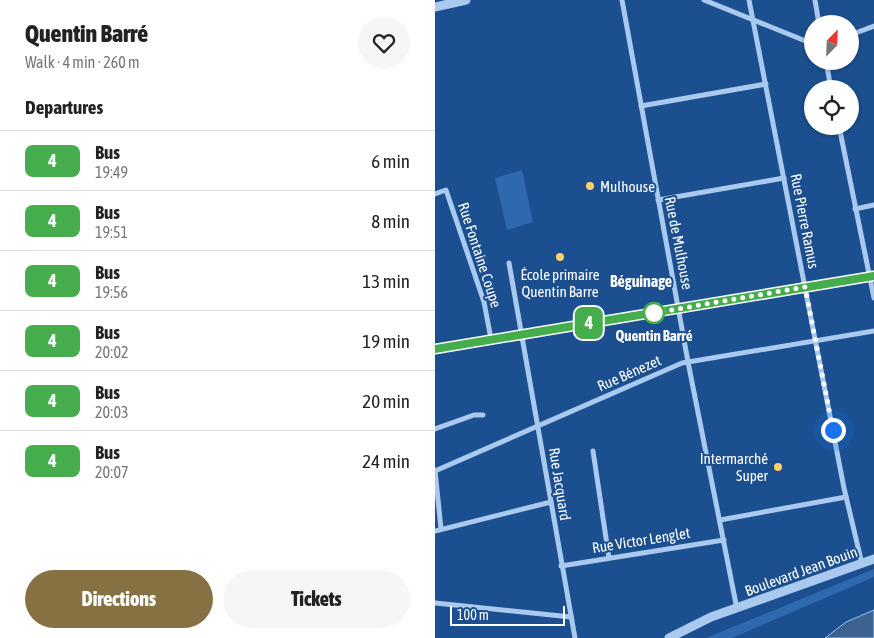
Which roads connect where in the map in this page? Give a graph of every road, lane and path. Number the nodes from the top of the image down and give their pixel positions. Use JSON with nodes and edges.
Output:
{"nodes":[{"id":1,"x":466,"y":0,"type":"edge"},
{"id":2,"x":621,"y":0,"type":"edge"},
{"id":3,"x":704,"y":0,"type":"edge"},
{"id":4,"x":749,"y":0,"type":"edge"},
{"id":5,"x":815,"y":0,"type":"edge"},
{"id":6,"x":435,"y":7,"type":"edge"},
{"id":7,"x":818,"y":15,"type":"edge"},
{"id":8,"x":753,"y":20,"type":"junction"},
{"id":9,"x":874,"y":26,"type":"edge"},
{"id":10,"x":859,"y":32,"type":"edge"},
{"id":11,"x":804,"y":40,"type":"edge"},
{"id":12,"x":766,"y":84,"type":"junction"},
{"id":13,"x":641,"y":106,"type":"junction"},
{"id":14,"x":841,"y":135,"type":"edge"},
{"id":15,"x":784,"y":178,"type":"junction"},
{"id":16,"x":435,"y":194,"type":"edge"},
{"id":17,"x":658,"y":200,"type":"junction"},
{"id":18,"x":874,"y":205,"type":"edge"},
{"id":19,"x":855,"y":209,"type":"junction"},
{"id":20,"x":509,"y":264,"type":"dead end"},
{"id":21,"x":872,"y":277,"type":"edge"},
{"id":22,"x":805,"y":287,"type":"junction"},
{"id":23,"x":874,"y":298,"type":"edge"},
{"id":24,"x":679,"y":308,"type":"junction"},
{"id":25,"x":874,"y":331,"type":"edge"},
{"id":26,"x":523,"y":334,"type":"junction"},
{"id":27,"x":491,"y":339,"type":"junction"},
{"id":28,"x":816,"y":342,"type":"junction"},
{"id":29,"x":435,"y":349,"type":"edge"},
{"id":30,"x":688,"y":362,"type":"junction"},
{"id":31,"x":483,"y":414,"type":"dead end"},
{"id":32,"x":538,"y":427,"type":"junction"},
{"id":33,"x":435,"y":429,"type":"edge"},
{"id":34,"x":593,"y":451,"type":"dead end"},
{"id":35,"x":435,"y":470,"type":"edge"},
{"id":36,"x":846,"y":497,"type":"junction"},
{"id":37,"x":551,"y":502,"type":"junction"},
{"id":38,"x":720,"y":520,"type":"junction"},
{"id":39,"x":441,"y":529,"type":"junction"},
{"id":40,"x":435,"y":530,"type":"edge"},
{"id":41,"x":724,"y":540,"type":"junction"},
{"id":42,"x":609,"y":558,"type":"junction"},
{"id":43,"x":874,"y":559,"type":"edge"},
{"id":44,"x":862,"y":564,"type":"junction"},
{"id":45,"x":561,"y":566,"type":"junction"},
{"id":46,"x":435,"y":603,"type":"edge"},
{"id":47,"x":738,"y":609,"type":"junction"},
{"id":48,"x":571,"y":617,"type":"junction"},
{"id":49,"x":575,"y":638,"type":"edge"},
{"id":50,"x":669,"y":638,"type":"edge"}],
"edges":[{"from":1,"to":6,"type":"street"},
{"from":2,"to":13,"type":"street","name":"Rue de Mulhouse"},
{"from":3,"to":8,"type":"street"},
{"from":4,"to":8,"type":"street","name":"Rue Pierre Ramus"},
{"from":5,"to":7,"type":"street"},
{"from":8,"to":11,"type":"street"},
{"from":8,"to":12,"type":"street","name":"Rue Pierre Ramus"},
{"from":9,"to":10,"type":"street"},
{"from":12,"to":13,"type":"street"},
{"from":12,"to":15,"type":"street","name":"Rue Pierre Ramus"},
{"from":13,"to":17,"type":"street","name":"Rue de Mulhouse"},
{"from":14,"to":19,"type":"street"},
{"from":15,"to":17,"type":"street"},
{"from":15,"to":22,"type":"street","name":"Rue Pierre Ramus"},
{"from":16,"to":27,"type":"street","name":"Rue Fontaine Coupe"},
{"from":17,"to":24,"type":"street","name":"Rue de Mulhouse"},
{"from":18,"to":19,"type":"street"},
{"from":19,"to":21,"type":"street"},
{"from":20,"to":26,"type":"street","name":"Rue Jacquard"},
{"from":21,"to":22,"type":"street"},
{"from":21,"to":23,"type":"street"},
{"from":22,"to":24,"type":"street"},
{"from":22,"to":28,"type":"street","name":"Rue Pierre Ramus"},
{"from":24,"to":26,"type":"street"},
{"from":24,"to":30,"type":"street","name":"Rue de Mulhouse"},
{"from":25,"to":28,"type":"street","name":"Rue Bénezet"},
{"from":26,"to":27,"type":"street"},
{"from":26,"to":32,"type":"street","name":"Rue Jacquard"},
{"from":27,"to":29,"type":"street"},
{"from":28,"to":30,"type":"street","name":"Rue Bénezet"},
{"from":28,"to":36,"type":"street","name":"Rue Pierre Ramus"},
{"from":30,"to":32,"type":"street","name":"Rue Bénezet"},
{"from":30,"to":38,"type":"street","name":"Rue de Mulhouse"},
{"from":31,"to":33,"type":"street"},
{"from":32,"to":35,"type":"street","name":"Rue Bénezet"},
{"from":32,"to":37,"type":"street","name":"Rue Jacquard"},
{"from":34,"to":42,"type":"street"},
{"from":35,"to":39,"type":"street"},
{"from":36,"to":38,"type":"street"},
{"from":36,"to":44,"type":"street","name":"Rue Pierre Ramus"},
{"from":37,"to":39,"type":"street"},
{"from":37,"to":45,"type":"street","name":"Rue Jacquard"},
{"from":38,"to":41,"type":"street","name":"Rue de Mulhouse"},
{"from":39,"to":40,"type":"street"},
{"from":41,"to":42,"type":"street","name":"Rue Victor Lenglet"},
{"from":41,"to":47,"type":"street","name":"Rue de Mulhouse"},
{"from":42,"to":45,"type":"street","name":"Rue Victor Lenglet"},
{"from":43,"to":44,"type":"street","name":"Boulevard Jean Bouin"},
{"from":44,"to":47,"type":"street","name":"Boulevard Jean Bouin"},
{"from":45,"to":48,"type":"street","name":"Rue Jacquard"},
{"from":46,"to":48,"type":"street"},
{"from":47,"to":50,"type":"street","name":"Boulevard Jean Bouin"},
{"from":48,"to":49,"type":"street","name":"Rue Jacquard"}]}
